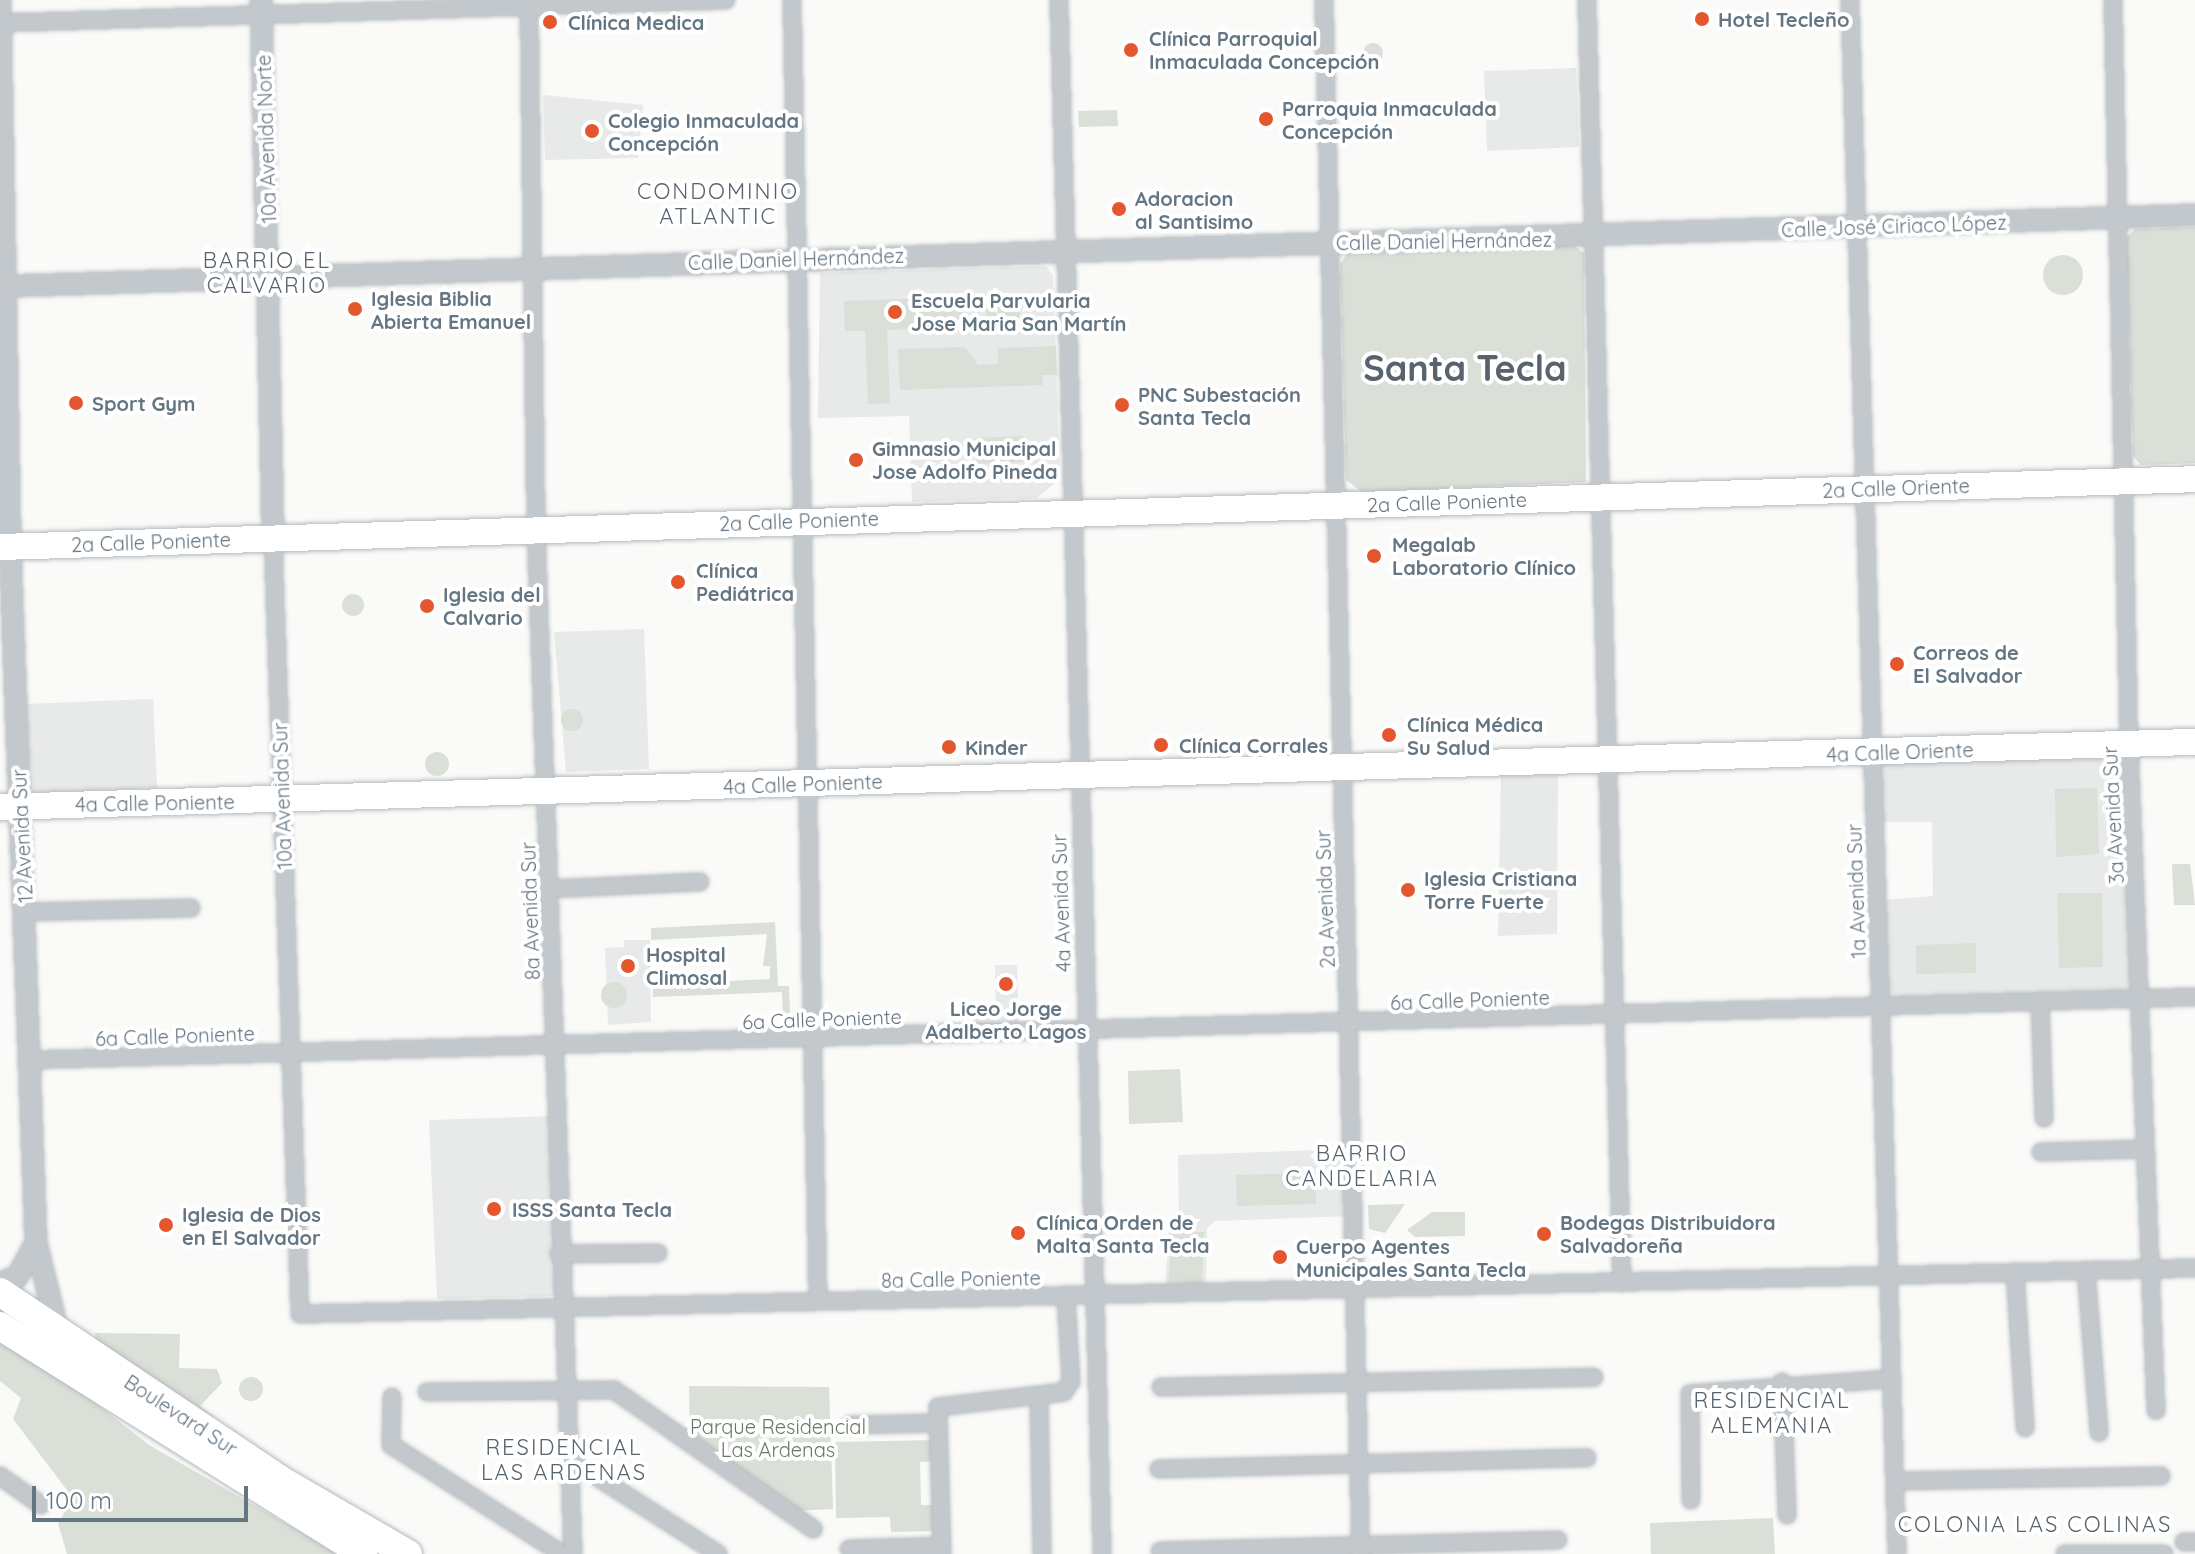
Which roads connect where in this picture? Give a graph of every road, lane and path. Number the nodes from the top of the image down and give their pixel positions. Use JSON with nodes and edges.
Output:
{"nodes":[{"id":1,"x":0,"y":0,"type":"edge"},
{"id":2,"x":726,"y":0,"type":"edge"},
{"id":3,"x":792,"y":0,"type":"edge"},
{"id":4,"x":1059,"y":0,"type":"edge"},
{"id":5,"x":1324,"y":0,"type":"edge"},
{"id":6,"x":1587,"y":0,"type":"edge"},
{"id":7,"x":1850,"y":0,"type":"edge"},
{"id":8,"x":2113,"y":0,"type":"edge"},
{"id":9,"x":529,"y":3,"type":"edge"},
{"id":10,"x":261,"y":7,"type":"edge"},
{"id":11,"x":0,"y":23,"type":"edge"},
{"id":12,"x":2195,"y":215,"type":"edge"},
{"id":13,"x":2117,"y":218,"type":"junction"},
{"id":14,"x":1855,"y":228,"type":"junction"},
{"id":15,"x":1593,"y":237,"type":"junction"},
{"id":16,"x":1330,"y":243,"type":"junction"},
{"id":17,"x":1065,"y":251,"type":"junction"},
{"id":18,"x":798,"y":259,"type":"junction"},
{"id":19,"x":532,"y":267,"type":"junction"},
{"id":20,"x":270,"y":277,"type":"junction"},
{"id":21,"x":4,"y":286,"type":"edge"},
{"id":22,"x":2195,"y":479,"type":"edge"},
{"id":23,"x":2125,"y":481,"type":"junction"},
{"id":24,"x":1865,"y":490,"type":"junction"},
{"id":25,"x":1598,"y":497,"type":"junction"},
{"id":26,"x":1332,"y":506,"type":"junction"},
{"id":27,"x":1071,"y":513,"type":"junction"},
{"id":28,"x":802,"y":521,"type":"junction"},
{"id":29,"x":536,"y":531,"type":"junction"},
{"id":30,"x":273,"y":538,"type":"junction"},
{"id":31,"x":5,"y":547,"type":"edge"},
{"id":32,"x":2195,"y":742,"type":"edge"},
{"id":33,"x":2129,"y":744,"type":"junction"},
{"id":34,"x":1872,"y":754,"type":"junction"},
{"id":35,"x":1605,"y":760,"type":"junction"},
{"id":36,"x":1342,"y":764,"type":"junction"},
{"id":37,"x":1076,"y":776,"type":"junction"},
{"id":38,"x":804,"y":784,"type":"junction"},
{"id":39,"x":547,"y":792,"type":"junction"},
{"id":40,"x":281,"y":801,"type":"junction"},
{"id":41,"x":10,"y":807,"type":"edge"},
{"id":42,"x":700,"y":882,"type":"dead end"},
{"id":43,"x":549,"y":889,"type":"junction"},
{"id":44,"x":191,"y":908,"type":"dead end"},
{"id":45,"x":26,"y":912,"type":"junction"},
{"id":46,"x":2195,"y":997,"type":"edge"},
{"id":47,"x":2141,"y":999,"type":"junction"},
{"id":48,"x":2040,"y":1002,"type":"junction"},
{"id":49,"x":1879,"y":1008,"type":"junction"},
{"id":50,"x":1615,"y":1017,"type":"junction"},
{"id":51,"x":1349,"y":1024,"type":"junction"},
{"id":52,"x":1087,"y":1031,"type":"junction"},
{"id":53,"x":812,"y":1041,"type":"junction"},
{"id":54,"x":553,"y":1046,"type":"junction"},
{"id":55,"x":291,"y":1053,"type":"junction"},
{"id":56,"x":31,"y":1060,"type":"junction"},
{"id":57,"x":2044,"y":1118,"type":"dead end"},
{"id":58,"x":2145,"y":1149,"type":"junction"},
{"id":59,"x":2041,"y":1152,"type":"dead end"},
{"id":60,"x":36,"y":1243,"type":"junction"},
{"id":61,"x":658,"y":1253,"type":"dead end"},
{"id":62,"x":559,"y":1254,"type":"junction"},
{"id":63,"x":2195,"y":1268,"type":"edge"},
{"id":64,"x":2152,"y":1269,"type":"junction"},
{"id":65,"x":2086,"y":1270,"type":"junction"},
{"id":66,"x":2015,"y":1272,"type":"junction"},
{"id":67,"x":1887,"y":1275,"type":"junction"},
{"id":68,"x":0,"y":1283,"type":"edge"},
{"id":69,"x":1622,"y":1283,"type":"junction"},
{"id":70,"x":1355,"y":1291,"type":"junction"},
{"id":71,"x":0,"y":1292,"type":"edge"},
{"id":72,"x":1094,"y":1297,"type":"junction"},
{"id":73,"x":1066,"y":1298,"type":"junction"},
{"id":74,"x":818,"y":1301,"type":"junction"},
{"id":75,"x":560,"y":1306,"type":"junction"},
{"id":76,"x":300,"y":1314,"type":"joint"},
{"id":77,"x":0,"y":1326,"type":"edge"},
{"id":78,"x":59,"y":1335,"type":"junction"},
{"id":79,"x":1594,"y":1377,"type":"dead end"},
{"id":80,"x":1891,"y":1379,"type":"junction"},
{"id":81,"x":1355,"y":1382,"type":"junction"},
{"id":82,"x":1782,"y":1382,"type":"junction"},
{"id":83,"x":1161,"y":1387,"type":"dead end"},
{"id":84,"x":427,"y":1392,"type":"dead end"},
{"id":85,"x":565,"y":1393,"type":"junction"},
{"id":86,"x":392,"y":1397,"type":"dead end"},
{"id":87,"x":1039,"y":1399,"type":"junction"},
{"id":88,"x":2156,"y":1410,"type":"dead end"},
{"id":89,"x":938,"y":1423,"type":"junction"},
{"id":90,"x":851,"y":1425,"type":"dead end"},
{"id":91,"x":2025,"y":1428,"type":"dead end"},
{"id":92,"x":2099,"y":1432,"type":"dead end"},
{"id":93,"x":1587,"y":1458,"type":"dead end"},
{"id":94,"x":569,"y":1459,"type":"junction"},
{"id":95,"x":1358,"y":1463,"type":"junction"},
{"id":96,"x":1159,"y":1469,"type":"dead end"},
{"id":97,"x":0,"y":1476,"type":"edge"},
{"id":98,"x":2161,"y":1476,"type":"dead end"},
{"id":99,"x":1895,"y":1481,"type":"junction"},
{"id":100,"x":1691,"y":1500,"type":"dead end"},
{"id":101,"x":41,"y":1505,"type":"dead end"},
{"id":102,"x":1787,"y":1515,"type":"dead end"},
{"id":103,"x":813,"y":1529,"type":"dead end"},
{"id":104,"x":1558,"y":1540,"type":"dead end"},
{"id":105,"x":849,"y":1549,"type":"dead end"},
{"id":106,"x":1361,"y":1549,"type":"edge"},
{"id":107,"x":942,"y":1550,"type":"edge"},
{"id":108,"x":1160,"y":1551,"type":"dead end"},
{"id":109,"x":2164,"y":1552,"type":"edge"},
{"id":110,"x":363,"y":1554,"type":"edge"},
{"id":111,"x":408,"y":1554,"type":"edge"},
{"id":112,"x":562,"y":1554,"type":"edge"},
{"id":113,"x":573,"y":1554,"type":"edge"},
{"id":114,"x":718,"y":1554,"type":"edge"},
{"id":115,"x":1042,"y":1554,"type":"edge"},
{"id":116,"x":1102,"y":1554,"type":"edge"},
{"id":117,"x":1897,"y":1554,"type":"edge"},
{"id":118,"x":2065,"y":1554,"type":"edge"}],
"edges":[{"from":1,"to":11,"type":"street","name":"12 Avenida Sur"},
{"from":2,"to":9,"type":"street"},
{"from":3,"to":18,"type":"street"},
{"from":4,"to":17,"type":"street","name":"4a Avenida Sur"},
{"from":5,"to":16,"type":"street","name":"2a Avenida Sur"},
{"from":6,"to":15,"type":"street"},
{"from":7,"to":14,"type":"street","name":"1a Avenida Sur"},
{"from":8,"to":13,"type":"street","name":"3a Avenida Sur"},
{"from":9,"to":10,"type":"street"},
{"from":9,"to":19,"type":"street","name":"8a Avenida Sur"},
{"from":10,"to":11,"type":"street"},
{"from":10,"to":20,"type":"street","name":"10a Avenida Norte"},
{"from":11,"to":21,"type":"street","name":"12 Avenida Sur"},
{"from":12,"to":13,"type":"street","name":"Calle José Ciriaco López"},
{"from":13,"to":14,"type":"street","name":"Calle José Ciriaco López"},
{"from":13,"to":23,"type":"street","name":"3a Avenida Sur"},
{"from":14,"to":15,"type":"street","name":"Calle José Ciriaco López"},
{"from":14,"to":24,"type":"street","name":"1a Avenida Sur"},
{"from":15,"to":16,"type":"street","name":"Calle Daniel Hernández"},
{"from":15,"to":25,"type":"street"},
{"from":16,"to":17,"type":"street","name":"Calle Daniel Hernández"},
{"from":16,"to":26,"type":"street","name":"2a Avenida Sur"},
{"from":17,"to":18,"type":"street","name":"Calle Daniel Hernández"},
{"from":17,"to":27,"type":"street","name":"4a Avenida Sur"},
{"from":18,"to":19,"type":"street","name":"Calle Daniel Hernández"},
{"from":18,"to":28,"type":"street"},
{"from":19,"to":20,"type":"street","name":"Calle Daniel Hernández"},
{"from":19,"to":29,"type":"street","name":"8a Avenida Sur"},
{"from":20,"to":21,"type":"street","name":"Calle Daniel Hernández"},
{"from":20,"to":30,"type":"street","name":"10a Avenida Sur"},
{"from":21,"to":31,"type":"street","name":"12 Avenida Sur"},
{"from":22,"to":23,"type":"main road","name":"2a Calle Oriente"},
{"from":23,"to":24,"type":"main road","name":"2a Calle Oriente"},
{"from":23,"to":33,"type":"street","name":"3a Avenida Sur"},
{"from":24,"to":25,"type":"main road","name":"2a Calle Oriente"},
{"from":24,"to":34,"type":"street","name":"1a Avenida Sur"},
{"from":25,"to":26,"type":"main road","name":"2a Calle Poniente"},
{"from":25,"to":35,"type":"street"},
{"from":26,"to":27,"type":"main road","name":"2a Calle Poniente"},
{"from":26,"to":36,"type":"street","name":"2a Avenida Sur"},
{"from":27,"to":28,"type":"main road","name":"2a Calle Poniente"},
{"from":27,"to":37,"type":"street","name":"4a Avenida Sur"},
{"from":28,"to":29,"type":"main road","name":"2a Calle Poniente"},
{"from":28,"to":38,"type":"street"},
{"from":29,"to":30,"type":"main road","name":"2a Calle Poniente"},
{"from":29,"to":39,"type":"street","name":"8a Avenida Sur"},
{"from":30,"to":31,"type":"main road","name":"2a Calle Poniente"},
{"from":30,"to":40,"type":"street","name":"10a Avenida Sur"},
{"from":31,"to":41,"type":"street","name":"12 Avenida Sur"},
{"from":32,"to":33,"type":"main road","name":"4a Calle Oriente"},
{"from":33,"to":34,"type":"main road","name":"4a Calle Oriente"},
{"from":33,"to":47,"type":"street","name":"3a Avenida Sur"},
{"from":34,"to":35,"type":"main road","name":"4a Calle Oriente"},
{"from":34,"to":49,"type":"street","name":"1a Avenida Sur"},
{"from":35,"to":36,"type":"main road","name":"4a Calle Poniente"},
{"from":35,"to":50,"type":"street"},
{"from":36,"to":37,"type":"main road","name":"4a Calle Poniente"},
{"from":36,"to":51,"type":"street","name":"2a Avenida Sur"},
{"from":37,"to":38,"type":"main road","name":"4a Calle Poniente"},
{"from":37,"to":52,"type":"street","name":"4a Avenida Sur"},
{"from":38,"to":39,"type":"main road","name":"4a Calle Poniente"},
{"from":38,"to":53,"type":"street"},
{"from":39,"to":40,"type":"main road","name":"4a Calle Poniente"},
{"from":39,"to":43,"type":"street","name":"8a Avenida Sur"},
{"from":40,"to":41,"type":"main road","name":"4a Calle Poniente"},
{"from":40,"to":55,"type":"street","name":"10a Avenida Sur"},
{"from":41,"to":45,"type":"street","name":"12 Avenida Sur"},
{"from":42,"to":43,"type":"street"},
{"from":43,"to":54,"type":"street","name":"8a Avenida Sur"},
{"from":44,"to":45,"type":"street"},
{"from":45,"to":56,"type":"street","name":"12 Avenida Sur"},
{"from":46,"to":47,"type":"street","name":"6a Calle Poniente"},
{"from":47,"to":48,"type":"street","name":"6a Calle Poniente"},
{"from":47,"to":58,"type":"street","name":"3a Avenida Sur"},
{"from":48,"to":49,"type":"street","name":"6a Calle Poniente"},
{"from":48,"to":57,"type":"street"},
{"from":49,"to":50,"type":"street","name":"6a Calle Poniente"},
{"from":49,"to":67,"type":"street","name":"1a Avenida Sur"},
{"from":50,"to":51,"type":"street","name":"6a Calle Poniente"},
{"from":50,"to":69,"type":"street"},
{"from":51,"to":52,"type":"street","name":"6a Calle Poniente"},
{"from":51,"to":70,"type":"street","name":"2a Avenida Sur"},
{"from":52,"to":53,"type":"street","name":"6a Calle Poniente"},
{"from":52,"to":72,"type":"street","name":"4a Avenida Sur"},
{"from":53,"to":54,"type":"street","name":"6a Calle Poniente"},
{"from":53,"to":74,"type":"street"},
{"from":54,"to":55,"type":"street","name":"6a Calle Poniente"},
{"from":54,"to":62,"type":"street","name":"8a Avenida Sur"},
{"from":55,"to":56,"type":"street","name":"6a Calle Poniente"},
{"from":55,"to":76,"type":"street","name":"10a Avenida Sur"},
{"from":56,"to":60,"type":"street","name":"12 Avenida Sur"},
{"from":58,"to":59,"type":"street"},
{"from":58,"to":64,"type":"street","name":"3a Avenida Sur"},
{"from":60,"to":68,"type":"street"},
{"from":60,"to":78,"type":"street","name":"12 Avenida Sur"},
{"from":61,"to":62,"type":"street"},
{"from":62,"to":75,"type":"street","name":"8a Avenida Sur"},
{"from":63,"to":64,"type":"street","name":"8a Calle Poniente"},
{"from":64,"to":65,"type":"street","name":"8a Calle Poniente"},
{"from":64,"to":88,"type":"street","name":"3a Avenida Sur"},
{"from":65,"to":66,"type":"street","name":"8a Calle Poniente"},
{"from":65,"to":92,"type":"street"},
{"from":66,"to":67,"type":"street","name":"8a Calle Poniente"},
{"from":66,"to":91,"type":"street"},
{"from":67,"to":69,"type":"street","name":"8a Calle Poniente"},
{"from":67,"to":80,"type":"street","name":"1a Avenida Sur"},
{"from":69,"to":70,"type":"street","name":"8a Calle Poniente"},
{"from":70,"to":72,"type":"street","name":"8a Calle Poniente"},
{"from":70,"to":81,"type":"street","name":"2a Avenida Sur"},
{"from":71,"to":78,"type":"highway","name":"Boulevard Sur"},
{"from":72,"to":73,"type":"street","name":"8a Calle Poniente"},
{"from":72,"to":116,"type":"street","name":"4a Avenida Sur"},
{"from":73,"to":74,"type":"street","name":"8a Calle Poniente"},
{"from":73,"to":87,"type":"street"},
{"from":74,"to":75,"type":"street","name":"8a Calle Poniente"},
{"from":75,"to":76,"type":"street","name":"8a Calle Poniente"},
{"from":75,"to":85,"type":"street","name":"8a Avenida Sur"},
{"from":77,"to":110,"type":"highway","name":"Boulevard Sur"},
{"from":78,"to":111,"type":"highway","name":"Boulevard Sur"},
{"from":79,"to":81,"type":"street"},
{"from":80,"to":82,"type":"street"},
{"from":80,"to":99,"type":"street","name":"1a Avenida Sur"},
{"from":81,"to":83,"type":"street"},
{"from":81,"to":95,"type":"street","name":"2a Avenida Sur"},
{"from":82,"to":100,"type":"street"},
{"from":82,"to":102,"type":"street"},
{"from":84,"to":85,"type":"street"},
{"from":85,"to":94,"type":"street","name":"8a Avenida Sur"},
{"from":85,"to":103,"type":"street"},
{"from":86,"to":112,"type":"street"},
{"from":87,"to":89,"type":"street"},
{"from":87,"to":115,"type":"street"},
{"from":89,"to":90,"type":"street"},
{"from":89,"to":107,"type":"street"},
{"from":93,"to":95,"type":"street"},
{"from":94,"to":113,"type":"street","name":"8a Avenida Sur"},
{"from":94,"to":114,"type":"street"},
{"from":95,"to":96,"type":"street"},
{"from":95,"to":106,"type":"street","name":"2a Avenida Sur"},
{"from":97,"to":101,"type":"street"},
{"from":98,"to":99,"type":"street"},
{"from":99,"to":117,"type":"street","name":"1a Avenida Sur"},
{"from":104,"to":106,"type":"street"},
{"from":105,"to":107,"type":"street"},
{"from":106,"to":108,"type":"street"},
{"from":109,"to":118,"type":"street"}]}
